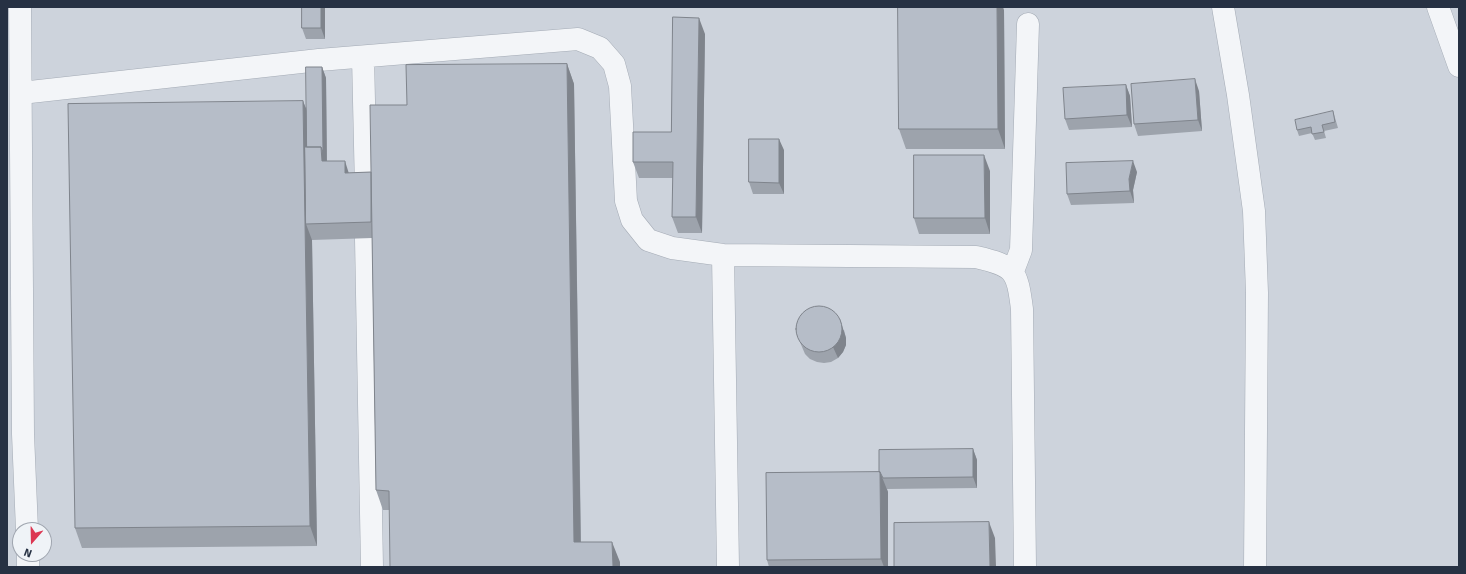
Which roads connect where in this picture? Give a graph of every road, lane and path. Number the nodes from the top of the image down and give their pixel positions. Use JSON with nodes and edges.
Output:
{"nodes":[{"id":1,"x":20,"y":7,"type":"edge"},
{"id":2,"x":1223,"y":7,"type":"edge"},
{"id":3,"x":1438,"y":7,"type":"edge"},
{"id":4,"x":1028,"y":24,"type":"dead end"},
{"id":5,"x":363,"y":56,"type":"junction"},
{"id":6,"x":1459,"y":66,"type":"edge"},
{"id":7,"x":21,"y":94,"type":"junction"},
{"id":8,"x":366,"y":189,"type":"edge"},
{"id":9,"x":366,"y":239,"type":"edge"},
{"id":10,"x":723,"y":255,"type":"junction"},
{"id":11,"x":1012,"y":271,"type":"junction"},
{"id":12,"x":15,"y":434,"type":"edge"},
{"id":13,"x":26,"y":522,"type":"edge"},
{"id":14,"x":372,"y":567,"type":"edge"},
{"id":15,"x":728,"y":567,"type":"edge"},
{"id":16,"x":1025,"y":567,"type":"edge"},
{"id":17,"x":1255,"y":567,"type":"edge"}],
"edges":[{"from":1,"to":7,"type":"street"},
{"from":2,"to":17,"type":"street"},
{"from":3,"to":6,"type":"street"},
{"from":4,"to":11,"type":"street"},
{"from":5,"to":7,"type":"street"},
{"from":5,"to":8,"type":"street"},
{"from":5,"to":10,"type":"street"},
{"from":7,"to":12,"type":"street"},
{"from":9,"to":14,"type":"street"},
{"from":10,"to":11,"type":"street"},
{"from":10,"to":15,"type":"street"},
{"from":11,"to":16,"type":"street"},
{"from":12,"to":13,"type":"street"}]}
